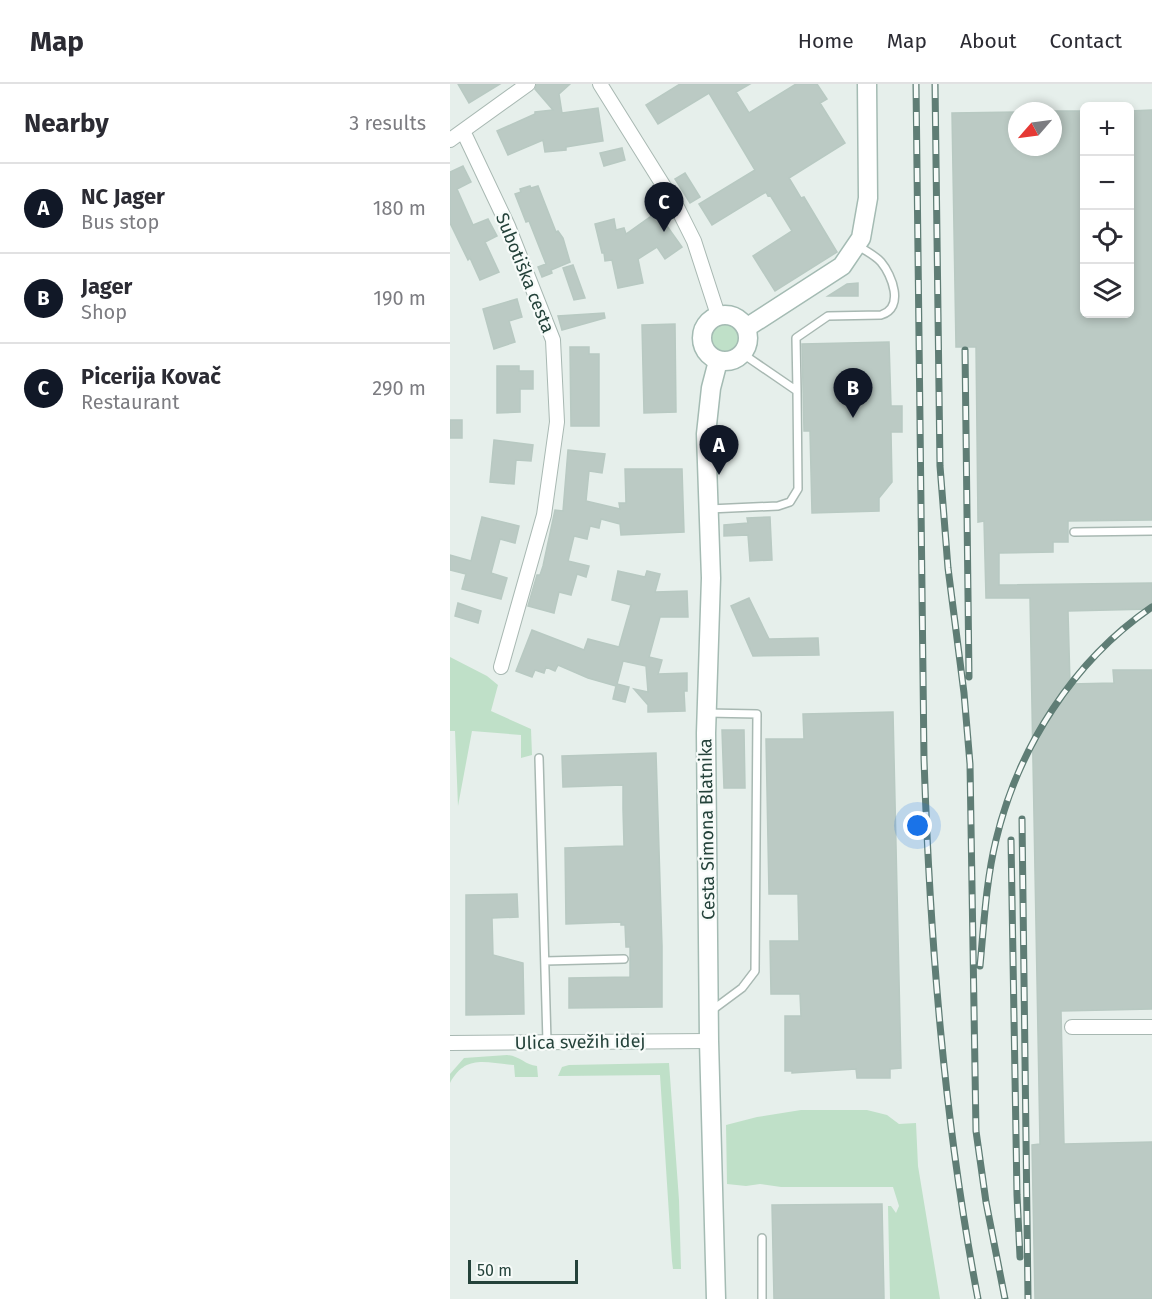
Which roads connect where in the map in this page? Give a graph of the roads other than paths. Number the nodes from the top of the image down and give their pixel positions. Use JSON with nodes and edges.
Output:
{"nodes":[{"id":1,"x":528,"y":84,"type":"edge"},
{"id":2,"x":600,"y":84,"type":"edge"},
{"id":3,"x":867,"y":84,"type":"edge"},
{"id":4,"x":463,"y":131,"type":"junction"},
{"id":5,"x":450,"y":140,"type":"edge"},
{"id":6,"x":856,"y":244,"type":"junction"},
{"id":7,"x":718,"y":315,"type":"junction"},
{"id":8,"x":746,"y":328,"type":"junction"},
{"id":9,"x":743,"y":354,"type":"junction"},
{"id":10,"x":718,"y":361,"type":"junction"},
{"id":11,"x":797,"y":391,"type":"junction"},
{"id":12,"x":708,"y":509,"type":"junction"},
{"id":13,"x":1152,"y":531,"type":"edge"},
{"id":14,"x":1074,"y":532,"type":"dead end"},
{"id":15,"x":501,"y":667,"type":"dead end"},
{"id":16,"x":707,"y":713,"type":"junction"},
{"id":17,"x":539,"y":758,"type":"dead end"},
{"id":18,"x":624,"y":959,"type":"dead end"},
{"id":19,"x":545,"y":961,"type":"junction"},
{"id":20,"x":709,"y":1013,"type":"junction"},
{"id":21,"x":1152,"y":1027,"type":"edge"},
{"id":22,"x":1072,"y":1028,"type":"dead end"},
{"id":23,"x":709,"y":1041,"type":"junction"},
{"id":24,"x":547,"y":1042,"type":"junction"},
{"id":25,"x":450,"y":1043,"type":"edge"},
{"id":26,"x":762,"y":1238,"type":"dead end"},
{"id":27,"x":716,"y":1299,"type":"edge"},
{"id":28,"x":762,"y":1299,"type":"edge"}],
"edges":[{"from":1,"to":4,"type":"street"},
{"from":2,"to":7,"type":"street"},
{"from":3,"to":6,"type":"street"},
{"from":4,"to":5,"type":"street"},
{"from":4,"to":15,"type":"street","name":"Subotiška cesta"},
{"from":6,"to":8,"type":"street"},
{"from":6,"to":11,"type":"lane"},
{"from":7,"to":8,"type":"street"},
{"from":7,"to":10,"type":"street"},
{"from":8,"to":9,"type":"street"},
{"from":9,"to":10,"type":"street"},
{"from":9,"to":11,"type":"lane"},
{"from":10,"to":12,"type":"street","name":"Cesta Simona Blatnika"},
{"from":11,"to":12,"type":"lane"},
{"from":12,"to":16,"type":"street","name":"Cesta Simona Blatnika"},
{"from":13,"to":14,"type":"lane"},
{"from":16,"to":20,"type":"street","name":"Cesta Simona Blatnika"},
{"from":16,"to":20,"type":"lane"},
{"from":17,"to":19,"type":"lane"},
{"from":18,"to":19,"type":"lane"},
{"from":19,"to":24,"type":"lane"},
{"from":20,"to":23,"type":"street","name":"Cesta Simona Blatnika"},
{"from":21,"to":22,"type":"street"},
{"from":23,"to":24,"type":"street","name":"Ulica svežih idej"},
{"from":23,"to":27,"type":"street","name":"Cesta Simona Blatnika"},
{"from":24,"to":25,"type":"street","name":"Ulica svežih idej"},
{"from":26,"to":28,"type":"lane"}]}
